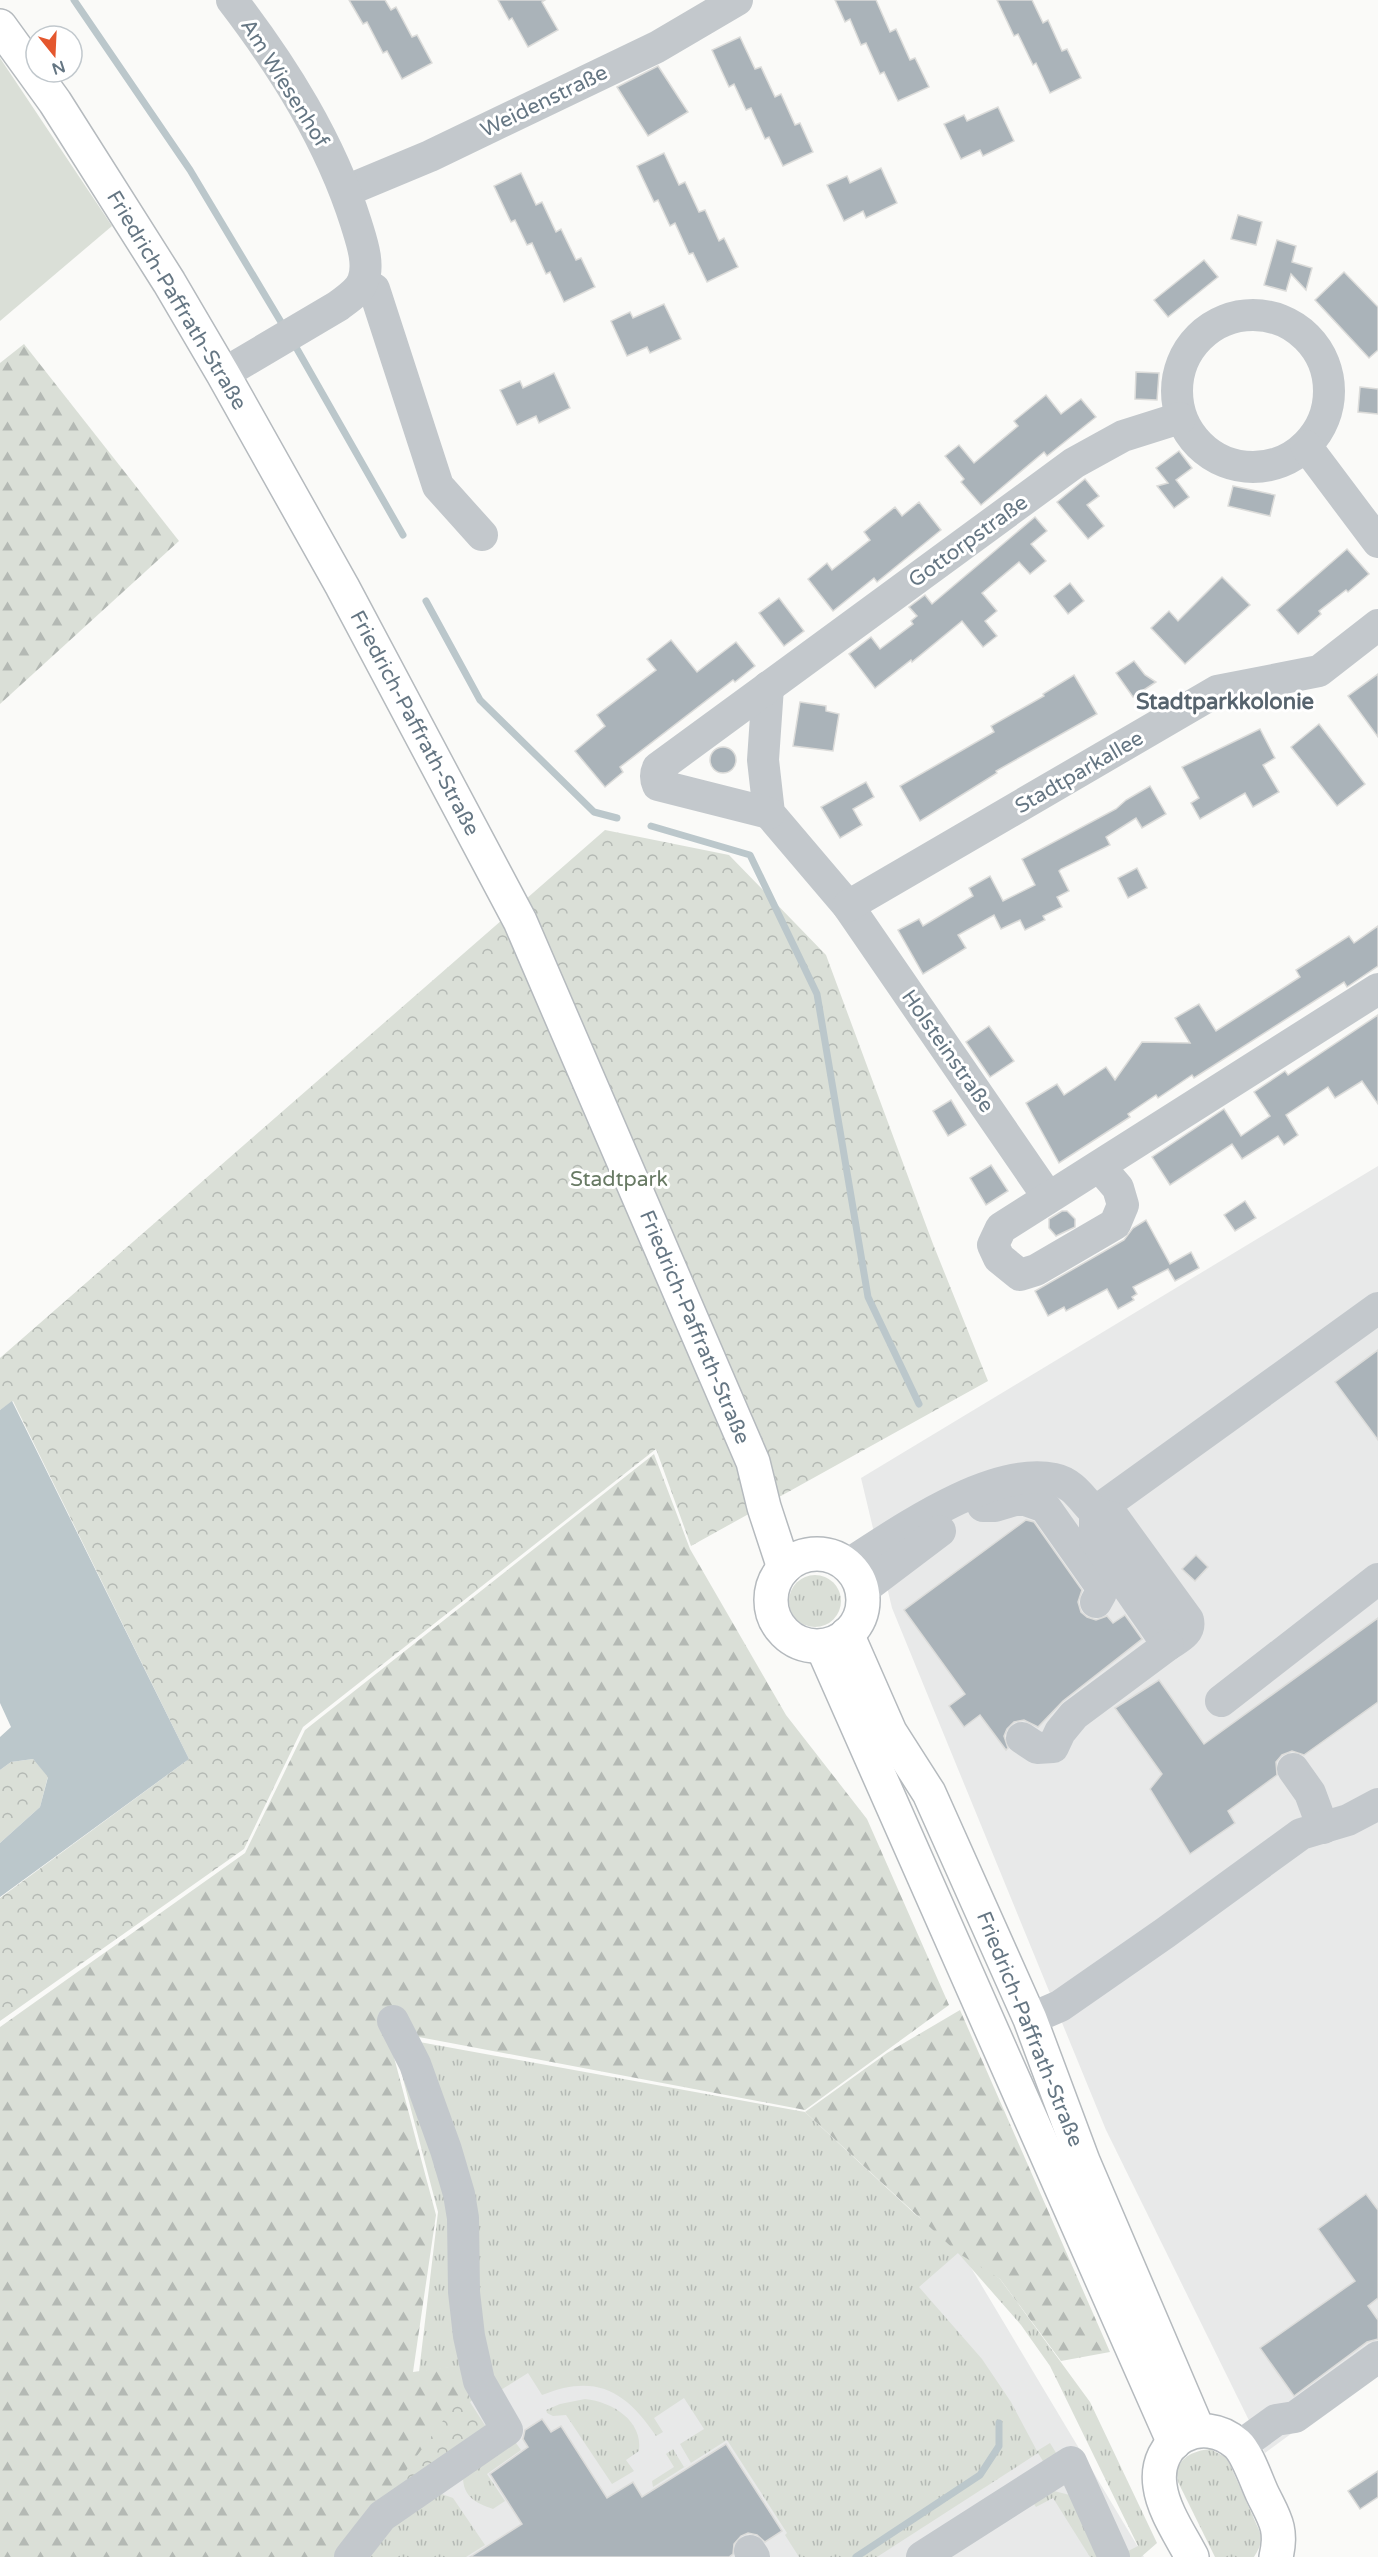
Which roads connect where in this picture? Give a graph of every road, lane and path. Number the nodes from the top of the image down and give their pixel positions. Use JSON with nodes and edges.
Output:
{"nodes":[{"id":1,"x":232,"y":0,"type":"edge"},
{"id":2,"x":736,"y":0,"type":"edge"},
{"id":3,"x":0,"y":26,"type":"edge"},
{"id":4,"x":346,"y":191,"type":"junction"},
{"id":5,"x":363,"y":283,"type":"junction"},
{"id":6,"x":223,"y":374,"type":"junction"},
{"id":7,"x":1180,"y":418,"type":"junction"},
{"id":8,"x":1306,"y":446,"type":"junction"},
{"id":9,"x":483,"y":535,"type":"dead end"},
{"id":10,"x":1378,"y":542,"type":"edge"},
{"id":11,"x":1378,"y":626,"type":"edge"},
{"id":12,"x":768,"y":687,"type":"junction"},
{"id":13,"x":769,"y":813,"type":"junction"},
{"id":14,"x":848,"y":906,"type":"junction"},
{"id":15,"x":1378,"y":989,"type":"edge"},
{"id":16,"x":1100,"y":1167,"type":"junction"},
{"id":17,"x":1048,"y":1197,"type":"junction"},
{"id":18,"x":1378,"y":1308,"type":"edge"},
{"id":19,"x":1002,"y":1482,"type":"junction"},
{"id":20,"x":976,"y":1506,"type":"junction"},
{"id":21,"x":1095,"y":1512,"type":"junction"},
{"id":22,"x":1081,"y":1557,"type":"junction"},
{"id":23,"x":796,"y":1562,"type":"junction"},
{"id":24,"x":1114,"y":1567,"type":"junction"},
{"id":25,"x":854,"y":1578,"type":"junction"},
{"id":26,"x":1378,"y":1579,"type":"edge"},
{"id":27,"x":1148,"y":1590,"type":"junction"},
{"id":28,"x":1096,"y":1602,"type":"dead end"},
{"id":29,"x":835,"y":1640,"type":"junction"},
{"id":30,"x":1221,"y":1701,"type":"dead end"},
{"id":31,"x":1022,"y":1738,"type":"dead end"},
{"id":32,"x":1293,"y":1769,"type":"dead end"},
{"id":33,"x":1378,"y":1804,"type":"edge"},
{"id":34,"x":1323,"y":1828,"type":"junction"},
{"id":35,"x":1030,"y":2019,"type":"junction"},
{"id":36,"x":393,"y":2021,"type":"dead end"},
{"id":37,"x":1378,"y":2357,"type":"edge"},
{"id":38,"x":1186,"y":2437,"type":"junction"},
{"id":39,"x":1240,"y":2446,"type":"junction"},
{"id":40,"x":1188,"y":2556,"type":"edge"},
{"id":41,"x":350,"y":2557,"type":"edge"},
{"id":42,"x":922,"y":2557,"type":"edge"},
{"id":43,"x":1114,"y":2557,"type":"edge"},
{"id":44,"x":1276,"y":2557,"type":"edge"}],
"edges":[{"from":1,"to":4,"type":"street","name":"Am Wiesenhof"},
{"from":2,"to":4,"type":"street","name":"Weidenstraße"},
{"from":3,"to":6,"type":"main road","name":"Friedrich-Paffrath-Straße"},
{"from":4,"to":5,"type":"street","name":"Am Wiesenhof"},
{"from":5,"to":6,"type":"street"},
{"from":5,"to":9,"type":"street"},
{"from":6,"to":23,"type":"main road","name":"Friedrich-Paffrath-Straße"},
{"from":7,"to":8,"type":"street"},
{"from":7,"to":8,"type":"street"},
{"from":7,"to":12,"type":"street","name":"Gottorpstraße"},
{"from":8,"to":10,"type":"street"},
{"from":11,"to":14,"type":"street","name":"Stadtparkallee"},
{"from":12,"to":13,"type":"street"},
{"from":12,"to":13,"type":"street","name":"Gottorpstraße"},
{"from":13,"to":14,"type":"street"},
{"from":14,"to":17,"type":"street","name":"Holsteinstraße"},
{"from":15,"to":16,"type":"street"},
{"from":16,"to":17,"type":"street"},
{"from":16,"to":17,"type":"street"},
{"from":18,"to":21,"type":"street"},
{"from":19,"to":20,"type":"street"},
{"from":19,"to":21,"type":"street"},
{"from":19,"to":25,"type":"street"},
{"from":20,"to":22,"type":"street"},
{"from":20,"to":25,"type":"street"},
{"from":21,"to":24,"type":"street"},
{"from":21,"to":27,"type":"street"},
{"from":22,"to":24,"type":"street"},
{"from":22,"to":28,"type":"street"},
{"from":23,"to":25,"type":"main road"},
{"from":23,"to":29,"type":"main road"},
{"from":24,"to":27,"type":"street"},
{"from":25,"to":29,"type":"main road"},
{"from":26,"to":30,"type":"street"},
{"from":27,"to":31,"type":"street"},
{"from":29,"to":35,"type":"main road","name":"Friedrich-Paffrath-Straße"},
{"from":29,"to":38,"type":"main road","name":"Friedrich-Paffrath-Straße"},
{"from":32,"to":34,"type":"street"},
{"from":33,"to":34,"type":"street"},
{"from":34,"to":35,"type":"street"},
{"from":35,"to":38,"type":"main road","name":"Friedrich-Paffrath-Straße"},
{"from":36,"to":41,"type":"street"},
{"from":37,"to":39,"type":"street"},
{"from":38,"to":39,"type":"main road"},
{"from":38,"to":40,"type":"main road"},
{"from":39,"to":44,"type":"main road"},
{"from":42,"to":43,"type":"street"}]}
